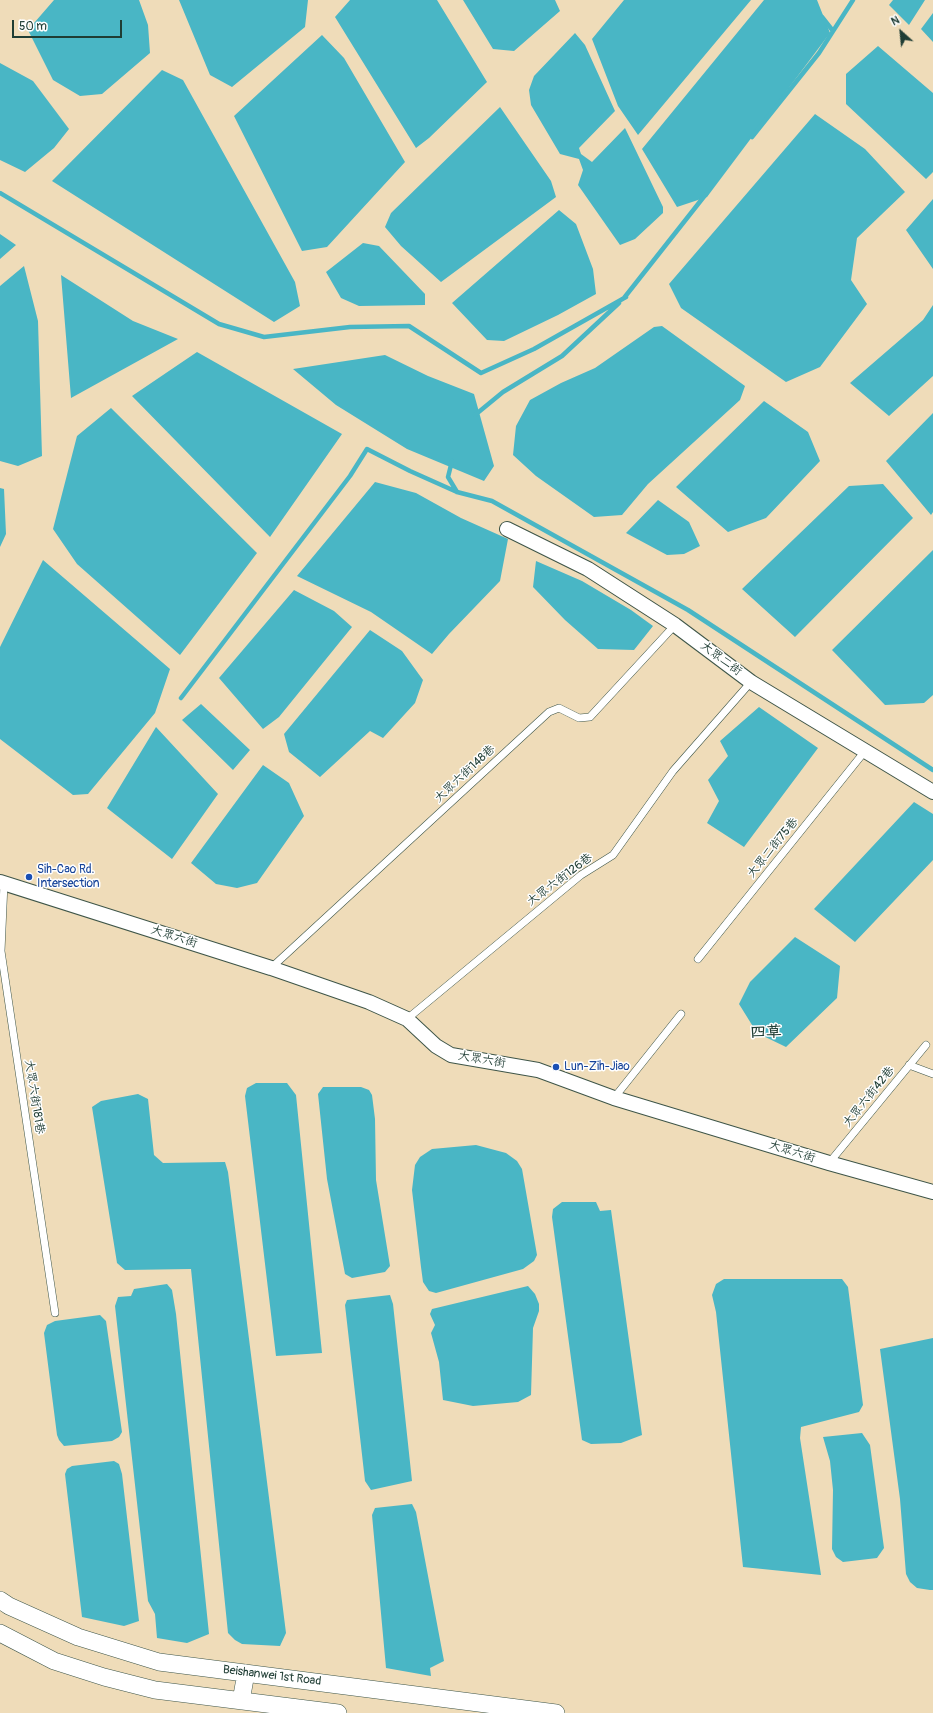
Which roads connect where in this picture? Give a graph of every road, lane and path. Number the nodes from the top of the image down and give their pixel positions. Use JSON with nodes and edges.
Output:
{"nodes":[{"id":1,"x":507,"y":528,"type":"dead end"},
{"id":2,"x":675,"y":625,"type":"junction"},
{"id":3,"x":751,"y":682,"type":"junction"},
{"id":4,"x":865,"y":750,"type":"junction"},
{"id":5,"x":933,"y":792,"type":"edge"},
{"id":6,"x":2,"y":883,"type":"edge"},
{"id":7,"x":698,"y":959,"type":"dead end"},
{"id":8,"x":271,"y":968,"type":"junction"},
{"id":9,"x":680,"y":1014,"type":"dead end"},
{"id":10,"x":407,"y":1019,"type":"junction"},
{"id":11,"x":926,"y":1045,"type":"dead end"},
{"id":12,"x":909,"y":1065,"type":"junction"},
{"id":13,"x":933,"y":1074,"type":"edge"},
{"id":14,"x":614,"y":1098,"type":"junction"},
{"id":15,"x":829,"y":1164,"type":"junction"},
{"id":16,"x":933,"y":1192,"type":"edge"},
{"id":17,"x":55,"y":1313,"type":"dead end"},
{"id":18,"x":0,"y":1600,"type":"edge"},
{"id":19,"x":0,"y":1633,"type":"edge"},
{"id":20,"x":246,"y":1673,"type":"junction"},
{"id":21,"x":241,"y":1701,"type":"junction"},
{"id":22,"x":509,"y":1710,"type":"edge"},
{"id":23,"x":338,"y":1713,"type":"edge"},
{"id":24,"x":556,"y":1713,"type":"edge"}],
"edges":[{"from":1,"to":2,"type":"street","name":"大眾二街"},
{"from":2,"to":3,"type":"street","name":"大眾二街"},
{"from":2,"to":8,"type":"lane","name":"大眾六街148巷"},
{"from":3,"to":4,"type":"street","name":"大眾二街"},
{"from":3,"to":10,"type":"lane","name":"大眾六街126巷"},
{"from":4,"to":5,"type":"street","name":"大眾二街"},
{"from":4,"to":7,"type":"lane","name":"大眾二街75巷"},
{"from":6,"to":8,"type":"street","name":"大眾六街"},
{"from":6,"to":17,"type":"lane","name":"大眾六街181巷"},
{"from":8,"to":10,"type":"street","name":"大眾六街"},
{"from":9,"to":14,"type":"lane"},
{"from":10,"to":14,"type":"street","name":"大眾六街"},
{"from":11,"to":12,"type":"lane","name":"大眾六街42巷"},
{"from":12,"to":13,"type":"lane"},
{"from":12,"to":15,"type":"lane","name":"大眾六街42巷"},
{"from":14,"to":15,"type":"street","name":"大眾六街"},
{"from":15,"to":16,"type":"street","name":"大眾六街"},
{"from":18,"to":20,"type":"street","name":"Beishanwei 1st Road"},
{"from":19,"to":21,"type":"street"},
{"from":20,"to":21,"type":"street"},
{"from":20,"to":22,"type":"street","name":"Beishanwei 1st Road"},
{"from":21,"to":23,"type":"street"},
{"from":22,"to":24,"type":"street","name":"Beishanwei 1st Road"}]}
